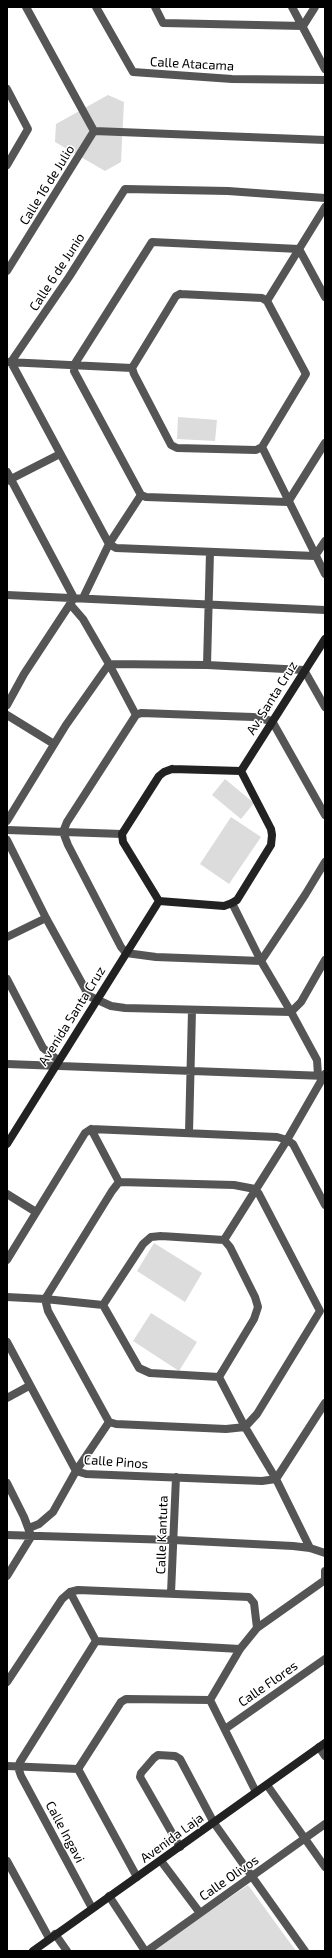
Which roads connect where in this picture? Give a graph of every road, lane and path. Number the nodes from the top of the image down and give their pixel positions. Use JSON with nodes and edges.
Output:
{"nodes":[{"id":1,"x":26,"y":7,"type":"edge"},
{"id":2,"x":96,"y":7,"type":"edge"},
{"id":3,"x":155,"y":7,"type":"edge"},
{"id":4,"x":292,"y":7,"type":"edge"},
{"id":5,"x":315,"y":7,"type":"edge"},
{"id":6,"x":303,"y":26,"type":"junction"},
{"id":7,"x":325,"y":69,"type":"edge"},
{"id":8,"x":325,"y":80,"type":"edge"},
{"id":9,"x":7,"y":89,"type":"edge"},
{"id":10,"x":94,"y":131,"type":"junction"},
{"id":11,"x":325,"y":140,"type":"edge"},
{"id":12,"x":7,"y":165,"type":"edge"},
{"id":13,"x":325,"y":198,"type":"edge"},
{"id":14,"x":325,"y":207,"type":"edge"},
{"id":15,"x":299,"y":249,"type":"junction"},
{"id":16,"x":7,"y":271,"type":"edge"},
{"id":17,"x":325,"y":297,"type":"edge"},
{"id":18,"x":267,"y":301,"type":"junction"},
{"id":19,"x":9,"y":362,"type":"edge"},
{"id":20,"x":74,"y":365,"type":"junction"},
{"id":21,"x":132,"y":368,"type":"junction"},
{"id":22,"x":325,"y":443,"type":"edge"},
{"id":23,"x":262,"y":448,"type":"junction"},
{"id":24,"x":60,"y":454,"type":"junction"},
{"id":25,"x":8,"y":477,"type":"edge"},
{"id":26,"x":141,"y":495,"type":"junction"},
{"id":27,"x":288,"y":502,"type":"junction"},
{"id":28,"x":325,"y":541,"type":"edge"},
{"id":29,"x":109,"y":544,"type":"junction"},
{"id":30,"x":210,"y":552,"type":"junction"},
{"id":31,"x":315,"y":556,"type":"junction"},
{"id":32,"x":325,"y":574,"type":"edge"},
{"id":33,"x":8,"y":595,"type":"edge"},
{"id":34,"x":82,"y":598,"type":"junction"},
{"id":35,"x":72,"y":601,"type":"junction"},
{"id":36,"x":208,"y":606,"type":"junction"},
{"id":37,"x":325,"y":610,"type":"edge"},
{"id":38,"x":325,"y":639,"type":"edge"},
{"id":39,"x":109,"y":664,"type":"junction"},
{"id":40,"x":207,"y":665,"type":"junction"},
{"id":41,"x":304,"y":670,"type":"junction"},
{"id":42,"x":7,"y":705,"type":"edge"},
{"id":43,"x":325,"y":707,"type":"edge"},
{"id":44,"x":7,"y":715,"type":"edge"},
{"id":45,"x":136,"y":715,"type":"junction"},
{"id":46,"x":272,"y":721,"type":"junction"},
{"id":47,"x":54,"y":744,"type":"junction"},
{"id":48,"x":241,"y":771,"type":"junction"},
{"id":49,"x":325,"y":815,"type":"edge"},
{"id":50,"x":7,"y":821,"type":"edge"},
{"id":51,"x":7,"y":830,"type":"edge"},
{"id":52,"x":63,"y":832,"type":"junction"},
{"id":53,"x":122,"y":834,"type":"junction"},
{"id":54,"x":7,"y":840,"type":"edge"},
{"id":55,"x":325,"y":862,"type":"edge"},
{"id":56,"x":159,"y":901,"type":"junction"},
{"id":57,"x":232,"y":903,"type":"junction"},
{"id":58,"x":46,"y":918,"type":"junction"},
{"id":59,"x":7,"y":937,"type":"edge"},
{"id":60,"x":126,"y":953,"type":"junction"},
{"id":61,"x":325,"y":960,"type":"edge"},
{"id":62,"x":261,"y":961,"type":"junction"},
{"id":63,"x":7,"y":979,"type":"edge"},
{"id":64,"x":96,"y":1000,"type":"junction"},
{"id":65,"x":192,"y":1010,"type":"junction"},
{"id":66,"x":291,"y":1012,"type":"junction"},
{"id":67,"x":56,"y":1063,"type":"junction"},
{"id":68,"x":7,"y":1064,"type":"edge"},
{"id":69,"x":190,"y":1071,"type":"junction"},
{"id":70,"x":323,"y":1075,"type":"edge"},
{"id":71,"x":91,"y":1129,"type":"junction"},
{"id":72,"x":189,"y":1133,"type":"junction"},
{"id":73,"x":287,"y":1140,"type":"junction"},
{"id":74,"x":7,"y":1144,"type":"edge"},
{"id":75,"x":119,"y":1182,"type":"junction"},
{"id":76,"x":255,"y":1189,"type":"junction"},
{"id":77,"x":7,"y":1194,"type":"edge"},
{"id":78,"x":325,"y":1205,"type":"edge"},
{"id":79,"x":36,"y":1212,"type":"junction"},
{"id":80,"x":224,"y":1240,"type":"junction"},
{"id":81,"x":7,"y":1260,"type":"edge"},
{"id":82,"x":7,"y":1298,"type":"edge"},
{"id":83,"x":45,"y":1299,"type":"junction"},
{"id":84,"x":103,"y":1304,"type":"junction"},
{"id":85,"x":323,"y":1311,"type":"edge"},
{"id":86,"x":7,"y":1342,"type":"edge"},
{"id":87,"x":219,"y":1376,"type":"junction"},
{"id":88,"x":30,"y":1386,"type":"junction"},
{"id":89,"x":7,"y":1398,"type":"edge"},
{"id":90,"x":325,"y":1403,"type":"edge"},
{"id":91,"x":109,"y":1422,"type":"junction"},
{"id":92,"x":245,"y":1427,"type":"junction"},
{"id":93,"x":76,"y":1472,"type":"junction"},
{"id":94,"x":176,"y":1477,"type":"junction"},
{"id":95,"x":276,"y":1480,"type":"junction"},
{"id":96,"x":7,"y":1483,"type":"edge"},
{"id":97,"x":29,"y":1528,"type":"junction"},
{"id":98,"x":7,"y":1535,"type":"edge"},
{"id":99,"x":31,"y":1537,"type":"junction"},
{"id":100,"x":173,"y":1540,"type":"junction"},
{"id":101,"x":310,"y":1548,"type":"junction"},
{"id":102,"x":325,"y":1553,"type":"edge"},
{"id":103,"x":325,"y":1571,"type":"edge"},
{"id":104,"x":7,"y":1576,"type":"edge"},
{"id":105,"x":325,"y":1580,"type":"edge"},
{"id":106,"x":70,"y":1592,"type":"junction"},
{"id":107,"x":171,"y":1593,"type":"junction"},
{"id":108,"x":257,"y":1628,"type":"junction"},
{"id":109,"x":96,"y":1641,"type":"junction"},
{"id":110,"x":240,"y":1649,"type":"junction"},
{"id":111,"x":325,"y":1659,"type":"edge"},
{"id":112,"x":8,"y":1677,"type":"edge"},
{"id":113,"x":210,"y":1700,"type":"junction"},
{"id":114,"x":225,"y":1729,"type":"junction"},
{"id":115,"x":322,"y":1745,"type":"edge"},
{"id":116,"x":325,"y":1756,"type":"edge"},
{"id":117,"x":7,"y":1766,"type":"edge"},
{"id":118,"x":18,"y":1767,"type":"junction"},
{"id":119,"x":78,"y":1768,"type":"junction"},
{"id":120,"x":267,"y":1785,"type":"junction"},
{"id":121,"x":256,"y":1792,"type":"junction"},
{"id":122,"x":214,"y":1823,"type":"junction"},
{"id":123,"x":325,"y":1824,"type":"edge"},
{"id":124,"x":305,"y":1838,"type":"junction"},
{"id":125,"x":180,"y":1847,"type":"junction"},
{"id":126,"x":161,"y":1860,"type":"junction"},
{"id":127,"x":7,"y":1861,"type":"edge"},
{"id":128,"x":325,"y":1867,"type":"edge"},
{"id":129,"x":253,"y":1877,"type":"junction"},
{"id":130,"x":137,"y":1878,"type":"junction"},
{"id":131,"x":110,"y":1896,"type":"junction"},
{"id":132,"x":92,"y":1908,"type":"junction"},
{"id":133,"x":200,"y":1913,"type":"junction"},
{"id":134,"x":52,"y":1936,"type":"junction"},
{"id":135,"x":32,"y":1951,"type":"edge"},
{"id":136,"x":67,"y":1951,"type":"edge"},
{"id":137,"x":146,"y":1951,"type":"edge"},
{"id":138,"x":305,"y":1951,"type":"edge"}],
"edges":[{"from":1,"to":10,"type":"street"},
{"from":2,"to":8,"type":"street","name":"Calle Atacama"},
{"from":3,"to":6,"type":"street"},
{"from":4,"to":6,"type":"street"},
{"from":5,"to":6,"type":"street"},
{"from":6,"to":7,"type":"street"},
{"from":9,"to":12,"type":"street"},
{"from":10,"to":11,"type":"street"},
{"from":10,"to":16,"type":"street","name":"Calle 16 de Julio"},
{"from":13,"to":19,"type":"street","name":"Calle 6 de Junio"},
{"from":14,"to":15,"type":"street"},
{"from":15,"to":17,"type":"street"},
{"from":15,"to":18,"type":"street"},
{"from":15,"to":20,"type":"street"},
{"from":18,"to":21,"type":"street"},
{"from":18,"to":23,"type":"street"},
{"from":19,"to":20,"type":"street"},
{"from":19,"to":24,"type":"street"},
{"from":20,"to":21,"type":"street"},
{"from":20,"to":26,"type":"street"},
{"from":21,"to":23,"type":"street"},
{"from":22,"to":27,"type":"street"},
{"from":23,"to":27,"type":"street"},
{"from":24,"to":25,"type":"street"},
{"from":24,"to":29,"type":"street"},
{"from":25,"to":35,"type":"street"},
{"from":26,"to":27,"type":"street"},
{"from":26,"to":29,"type":"street"},
{"from":27,"to":31,"type":"street"},
{"from":28,"to":31,"type":"street"},
{"from":29,"to":30,"type":"street"},
{"from":29,"to":34,"type":"street"},
{"from":30,"to":31,"type":"street"},
{"from":30,"to":36,"type":"street"},
{"from":31,"to":32,"type":"street"},
{"from":33,"to":35,"type":"street"},
{"from":34,"to":35,"type":"street"},
{"from":34,"to":36,"type":"street"},
{"from":35,"to":39,"type":"street"},
{"from":35,"to":42,"type":"street"},
{"from":36,"to":37,"type":"street"},
{"from":36,"to":40,"type":"street"},
{"from":38,"to":41,"type":"street","name":"Av. Santa Cruz"},
{"from":39,"to":40,"type":"street"},
{"from":39,"to":45,"type":"street"},
{"from":39,"to":47,"type":"street"},
{"from":40,"to":41,"type":"street"},
{"from":41,"to":43,"type":"street"},
{"from":41,"to":46,"type":"street","name":"Av. Santa Cruz"},
{"from":44,"to":47,"type":"street"},
{"from":45,"to":46,"type":"street"},
{"from":45,"to":52,"type":"street"},
{"from":46,"to":48,"type":"street","name":"Av. Santa Cruz"},
{"from":46,"to":49,"type":"street"},
{"from":47,"to":50,"type":"street"},
{"from":48,"to":53,"type":"street"},
{"from":48,"to":57,"type":"street"},
{"from":51,"to":52,"type":"street"},
{"from":52,"to":53,"type":"street"},
{"from":52,"to":60,"type":"street"},
{"from":53,"to":56,"type":"street"},
{"from":54,"to":58,"type":"street"},
{"from":55,"to":62,"type":"street"},
{"from":56,"to":57,"type":"street"},
{"from":56,"to":60,"type":"street","name":"Avenida Santa Cruz"},
{"from":57,"to":62,"type":"street"},
{"from":58,"to":59,"type":"street"},
{"from":58,"to":64,"type":"street"},
{"from":60,"to":62,"type":"street"},
{"from":60,"to":64,"type":"street","name":"Avenida Santa Cruz"},
{"from":61,"to":66,"type":"street"},
{"from":62,"to":66,"type":"street"},
{"from":63,"to":67,"type":"street"},
{"from":64,"to":65,"type":"street"},
{"from":64,"to":67,"type":"street","name":"Avenida Santa Cruz"},
{"from":65,"to":66,"type":"street"},
{"from":65,"to":69,"type":"street"},
{"from":66,"to":70,"type":"street"},
{"from":67,"to":68,"type":"street"},
{"from":67,"to":69,"type":"street"},
{"from":67,"to":74,"type":"street","name":"Avenida Santa Cruz"},
{"from":69,"to":70,"type":"street"},
{"from":69,"to":72,"type":"street"},
{"from":70,"to":73,"type":"street"},
{"from":71,"to":72,"type":"street"},
{"from":71,"to":75,"type":"street"},
{"from":71,"to":79,"type":"street"},
{"from":72,"to":73,"type":"street"},
{"from":73,"to":76,"type":"street"},
{"from":73,"to":78,"type":"street"},
{"from":75,"to":76,"type":"street"},
{"from":75,"to":83,"type":"street"},
{"from":76,"to":80,"type":"street"},
{"from":76,"to":85,"type":"street"},
{"from":77,"to":79,"type":"street"},
{"from":79,"to":81,"type":"street"},
{"from":80,"to":84,"type":"street"},
{"from":80,"to":87,"type":"street"},
{"from":82,"to":83,"type":"street"},
{"from":83,"to":84,"type":"street"},
{"from":83,"to":91,"type":"street"},
{"from":84,"to":87,"type":"street"},
{"from":85,"to":92,"type":"street"},
{"from":86,"to":88,"type":"street","name":"Calle Pinos"},
{"from":87,"to":92,"type":"street"},
{"from":88,"to":89,"type":"street"},
{"from":88,"to":93,"type":"street","name":"Calle Pinos"},
{"from":90,"to":95,"type":"street"},
{"from":91,"to":92,"type":"street"},
{"from":91,"to":93,"type":"street"},
{"from":92,"to":95,"type":"street"},
{"from":93,"to":94,"type":"street","name":"Calle Pinos"},
{"from":93,"to":97,"type":"street"},
{"from":94,"to":95,"type":"street","name":"Calle Pinos"},
{"from":94,"to":100,"type":"street","name":"Calle Kantuta"},
{"from":95,"to":101,"type":"street"},
{"from":96,"to":97,"type":"street"},
{"from":97,"to":99,"type":"street"},
{"from":98,"to":99,"type":"street"},
{"from":99,"to":100,"type":"street"},
{"from":99,"to":104,"type":"street"},
{"from":100,"to":101,"type":"street"},
{"from":100,"to":107,"type":"street","name":"Calle Kantuta"},
{"from":101,"to":102,"type":"street"},
{"from":103,"to":105,"type":"street"},
{"from":105,"to":108,"type":"street"},
{"from":106,"to":107,"type":"street"},
{"from":106,"to":109,"type":"street"},
{"from":106,"to":112,"type":"street"},
{"from":107,"to":108,"type":"street"},
{"from":108,"to":110,"type":"street"},
{"from":109,"to":110,"type":"street"},
{"from":109,"to":118,"type":"street"},
{"from":110,"to":113,"type":"street"},
{"from":111,"to":114,"type":"street","name":"Calle Flores"},
{"from":113,"to":114,"type":"street"},
{"from":113,"to":119,"type":"street"},
{"from":114,"to":121,"type":"street"},
{"from":115,"to":116,"type":"street"},
{"from":115,"to":120,"type":"street","name":"Avenida Laja"},
{"from":117,"to":118,"type":"street"},
{"from":118,"to":119,"type":"street"},
{"from":118,"to":132,"type":"street","name":"Calle Ingavi"},
{"from":119,"to":130,"type":"street"},
{"from":120,"to":121,"type":"street","name":"Avenida Laja"},
{"from":120,"to":124,"type":"street"},
{"from":121,"to":122,"type":"street","name":"Avenida Laja"},
{"from":122,"to":125,"type":"street","name":"Avenida Laja"},
{"from":122,"to":125,"type":"street"},
{"from":122,"to":129,"type":"street"},
{"from":123,"to":124,"type":"street","name":"Calle Olivos"},
{"from":124,"to":128,"type":"street"},
{"from":124,"to":129,"type":"street","name":"Calle Olivos"},
{"from":125,"to":126,"type":"street","name":"Avenida Laja"},
{"from":126,"to":130,"type":"street","name":"Avenida Laja"},
{"from":126,"to":133,"type":"street"},
{"from":127,"to":134,"type":"street"},
{"from":129,"to":133,"type":"street","name":"Calle Olivos"},
{"from":129,"to":138,"type":"street"},
{"from":130,"to":131,"type":"street","name":"Avenida Laja"},
{"from":131,"to":132,"type":"street","name":"Avenida Laja"},
{"from":131,"to":137,"type":"street"},
{"from":132,"to":134,"type":"street","name":"Avenida Laja"},
{"from":133,"to":137,"type":"street","name":"Calle Olivos"},
{"from":134,"to":135,"type":"street","name":"Avenida Laja"},
{"from":134,"to":136,"type":"street"}]}
